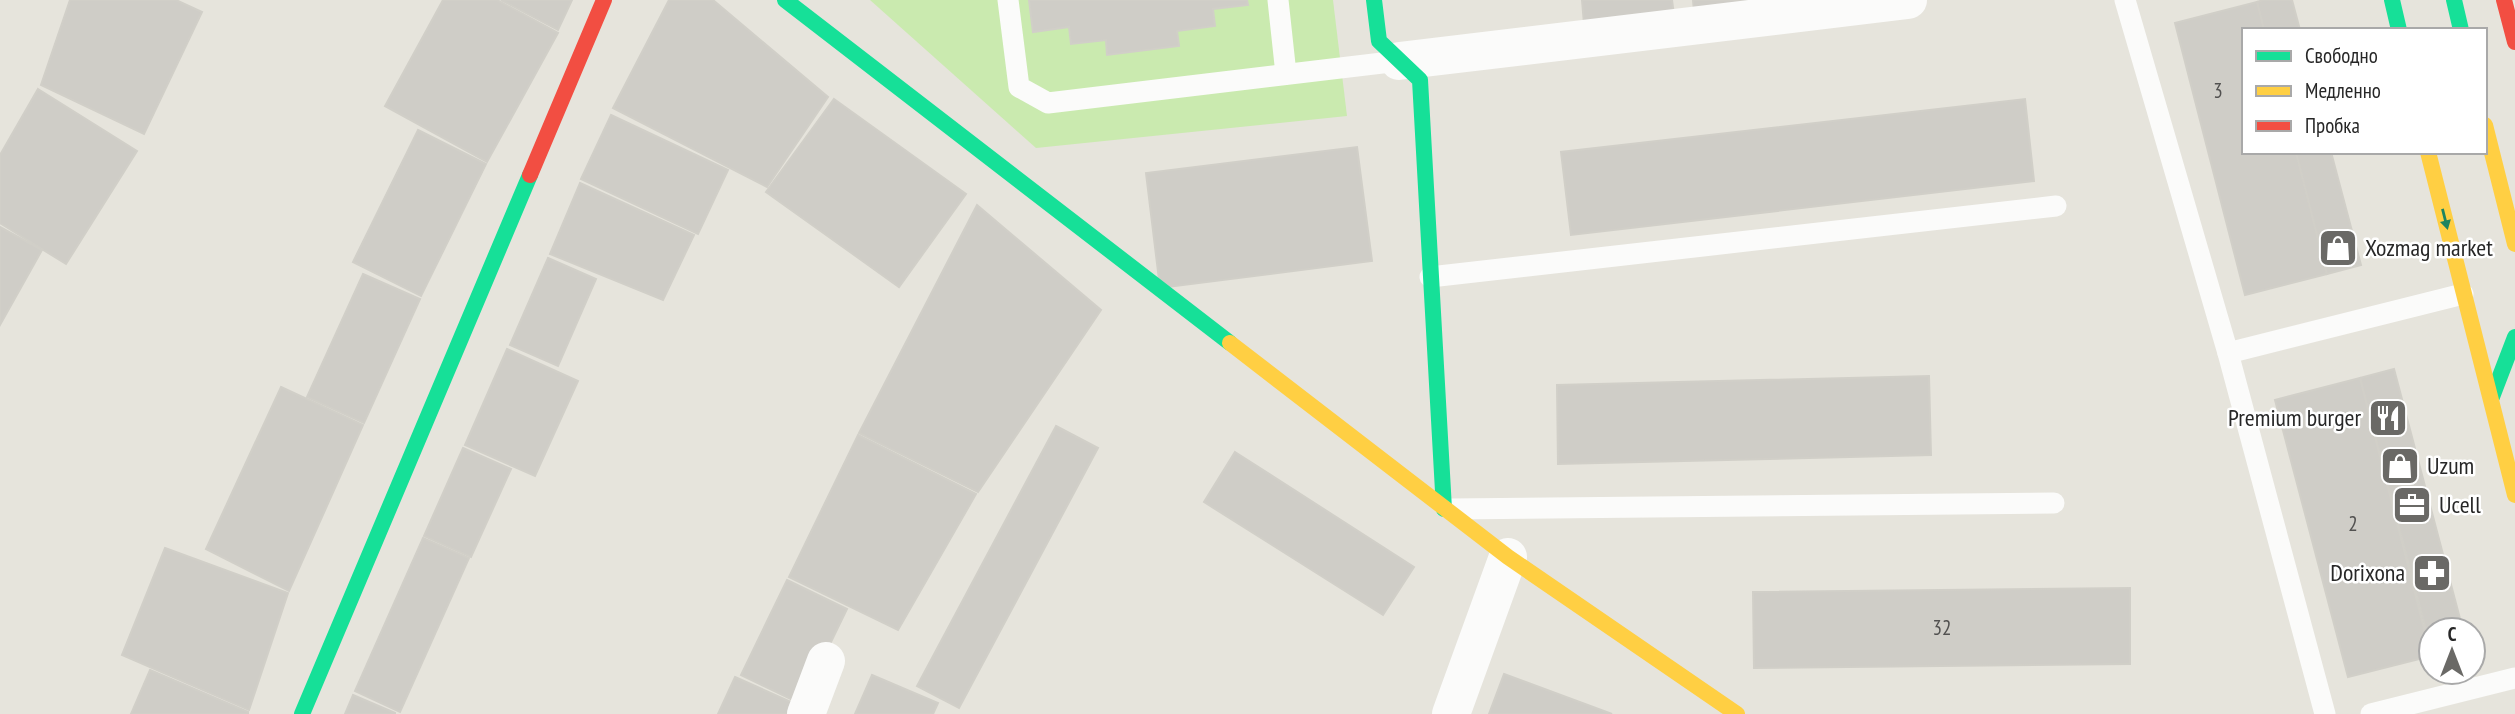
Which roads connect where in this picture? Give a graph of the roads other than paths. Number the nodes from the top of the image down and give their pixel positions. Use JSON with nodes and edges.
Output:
{"nodes":[{"id":1,"x":604,"y":0,"type":"edge"},
{"id":2,"x":785,"y":0,"type":"edge"},
{"id":3,"x":1008,"y":0,"type":"edge"},
{"id":4,"x":1278,"y":0,"type":"edge"},
{"id":5,"x":1374,"y":0,"type":"edge"},
{"id":6,"x":1909,"y":0,"type":"edge"},
{"id":7,"x":2124,"y":0,"type":"edge"},
{"id":8,"x":2392,"y":0,"type":"edge"},
{"id":9,"x":2454,"y":0,"type":"edge"},
{"id":10,"x":2504,"y":0,"type":"edge"},
{"id":11,"x":2399,"y":28,"type":"edge"},
{"id":12,"x":2461,"y":28,"type":"edge"},
{"id":13,"x":2515,"y":41,"type":"edge"},
{"id":14,"x":1399,"y":61,"type":"junction"},
{"id":15,"x":1286,"y":74,"type":"junction"},
{"id":16,"x":2487,"y":133,"type":"edge"},
{"id":17,"x":2428,"y":154,"type":"edge"},
{"id":18,"x":2056,"y":206,"type":"dead end"},
{"id":19,"x":2515,"y":244,"type":"edge"},
{"id":20,"x":1430,"y":277,"type":"junction"},
{"id":21,"x":2463,"y":294,"type":"junction"},
{"id":22,"x":2515,"y":337,"type":"edge"},
{"id":23,"x":2228,"y":353,"type":"junction"},
{"id":24,"x":2492,"y":397,"type":"junction"},
{"id":25,"x":2515,"y":495,"type":"edge"},
{"id":26,"x":2054,"y":503,"type":"dead end"},
{"id":27,"x":1444,"y":509,"type":"junction"},
{"id":28,"x":1508,"y":557,"type":"junction"},
{"id":29,"x":826,"y":661,"type":"dead end"},
{"id":30,"x":2515,"y":678,"type":"edge"},
{"id":31,"x":302,"y":714,"type":"edge"},
{"id":32,"x":806,"y":714,"type":"edge"},
{"id":33,"x":1451,"y":714,"type":"edge"},
{"id":34,"x":1737,"y":714,"type":"edge"},
{"id":35,"x":2325,"y":714,"type":"edge"},
{"id":36,"x":2371,"y":714,"type":"edge"}],
"edges":[{"from":1,"to":31,"type":"street"},
{"from":2,"to":27,"type":"street"},
{"from":3,"to":15,"type":"lane"},
{"from":4,"to":15,"type":"lane"},
{"from":5,"to":14,"type":"street"},
{"from":6,"to":14,"type":"street"},
{"from":7,"to":23,"type":"lane"},
{"from":8,"to":11,"type":"street"},
{"from":9,"to":12,"type":"street"},
{"from":10,"to":13,"type":"street"},
{"from":14,"to":15,"type":"lane"},
{"from":14,"to":20,"type":"street"},
{"from":16,"to":19,"type":"street"},
{"from":17,"to":21,"type":"street","one_way":true},
{"from":18,"to":20,"type":"lane"},
{"from":20,"to":27,"type":"street"},
{"from":21,"to":23,"type":"lane"},
{"from":21,"to":24,"type":"street"},
{"from":22,"to":24,"type":"street"},
{"from":23,"to":35,"type":"lane"},
{"from":24,"to":25,"type":"street"},
{"from":26,"to":27,"type":"lane"},
{"from":27,"to":28,"type":"street"},
{"from":28,"to":33,"type":"street"},
{"from":28,"to":34,"type":"street"},
{"from":29,"to":32,"type":"street"},
{"from":30,"to":36,"type":"lane"}]}
